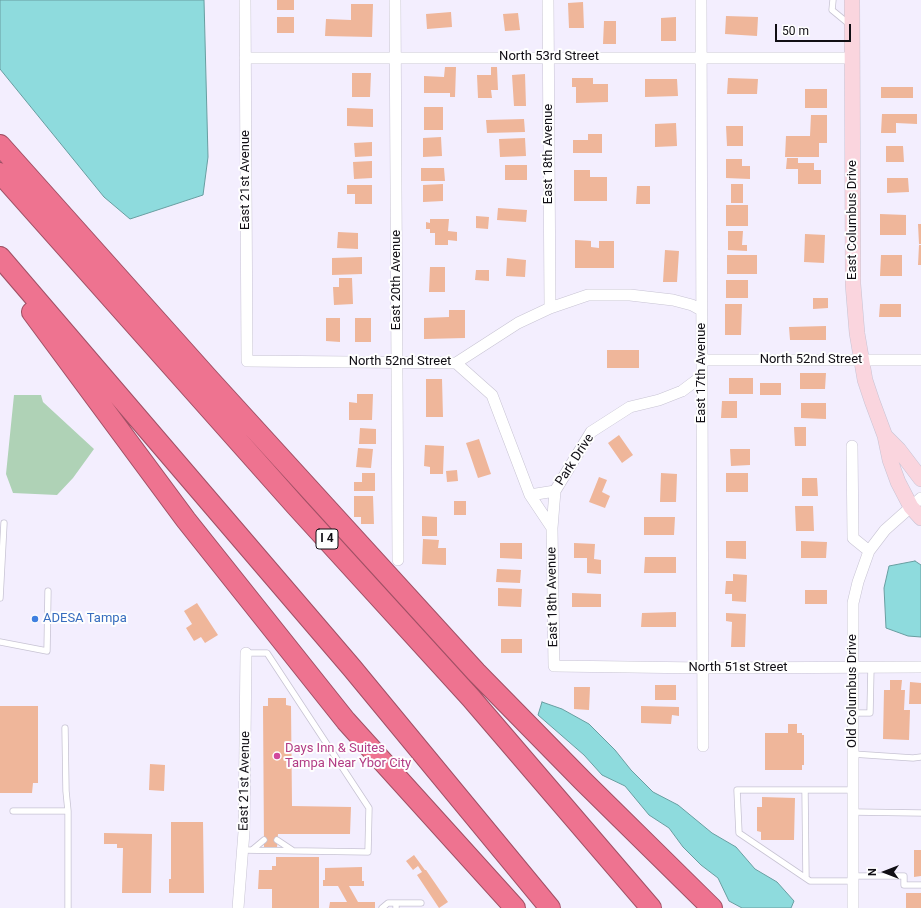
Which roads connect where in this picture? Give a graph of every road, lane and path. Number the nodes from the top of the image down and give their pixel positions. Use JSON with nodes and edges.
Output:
{"nodes":[{"id":1,"x":245,"y":0,"type":"edge"},
{"id":2,"x":395,"y":0,"type":"edge"},
{"id":3,"x":548,"y":0,"type":"edge"},
{"id":4,"x":701,"y":0,"type":"edge"},
{"id":5,"x":833,"y":0,"type":"edge"},
{"id":6,"x":852,"y":0,"type":"edge"},
{"id":7,"x":852,"y":27,"type":"junction"},
{"id":8,"x":396,"y":57,"type":"junction"},
{"id":9,"x":548,"y":57,"type":"junction"},
{"id":10,"x":245,"y":58,"type":"junction"},
{"id":11,"x":701,"y":58,"type":"junction"},
{"id":12,"x":852,"y":58,"type":"junction"},
{"id":13,"x":0,"y":145,"type":"edge"},
{"id":14,"x":0,"y":173,"type":"edge"},
{"id":15,"x":0,"y":257,"type":"edge"},
{"id":16,"x":0,"y":269,"type":"edge"},
{"id":17,"x":550,"y":308,"type":"junction"},
{"id":18,"x":702,"y":310,"type":"junction"},
{"id":19,"x":861,"y":359,"type":"junction"},
{"id":20,"x":702,"y":360,"type":"junction"},
{"id":21,"x":921,"y":360,"type":"edge"},
{"id":22,"x":247,"y":361,"type":"joint"},
{"id":23,"x":397,"y":362,"type":"junction"},
{"id":24,"x":456,"y":363,"type":"junction"},
{"id":25,"x":702,"y":376,"type":"junction"},
{"id":26,"x":885,"y":436,"type":"junction"},
{"id":27,"x":852,"y":446,"type":"dead end"},
{"id":28,"x":921,"y":479,"type":"edge"},
{"id":29,"x":556,"y":490,"type":"junction"},
{"id":30,"x":530,"y":495,"type":"junction"},
{"id":31,"x":916,"y":502,"type":"edge"},
{"id":32,"x":921,"y":518,"type":"edge"},
{"id":33,"x":4,"y":523,"type":"dead end"},
{"id":34,"x":552,"y":528,"type":"junction"},
{"id":35,"x":869,"y":551,"type":"junction"},
{"id":36,"x":398,"y":560,"type":"dead end"},
{"id":37,"x":48,"y":591,"type":"dead end"},
{"id":38,"x":0,"y":598,"type":"edge"},
{"id":39,"x":0,"y":642,"type":"edge"},
{"id":40,"x":246,"y":653,"type":"joint"},
{"id":41,"x":554,"y":666,"type":"joint"},
{"id":42,"x":871,"y":667,"type":"junction"},
{"id":43,"x":921,"y":667,"type":"edge"},
{"id":44,"x":703,"y":668,"type":"junction"},
{"id":45,"x":852,"y":668,"type":"junction"},
{"id":46,"x":852,"y":713,"type":"junction"},
{"id":47,"x":66,"y":728,"type":"dead end"},
{"id":48,"x":703,"y":746,"type":"dead end"},
{"id":49,"x":852,"y":754,"type":"junction"},
{"id":50,"x":921,"y":757,"type":"edge"},
{"id":51,"x":805,"y":790,"type":"junction"},
{"id":52,"x":852,"y":790,"type":"junction"},
{"id":53,"x":68,"y":811,"type":"junction"},
{"id":54,"x":13,"y":812,"type":"dead end"},
{"id":55,"x":852,"y":812,"type":"junction"},
{"id":56,"x":921,"y":812,"type":"edge"},
{"id":57,"x":264,"y":840,"type":"dead end"},
{"id":58,"x":277,"y":840,"type":"dead end"},
{"id":59,"x":248,"y":850,"type":"junction"},
{"id":60,"x":292,"y":850,"type":"junction"},
{"id":61,"x":806,"y":878,"type":"junction"},
{"id":62,"x":852,"y":878,"type":"junction"},
{"id":63,"x":921,"y":885,"type":"edge"},
{"id":64,"x":421,"y":904,"type":"dead end"},
{"id":65,"x":509,"y":904,"type":"edge"},
{"id":66,"x":396,"y":905,"type":"edge"},
{"id":67,"x":68,"y":908,"type":"edge"},
{"id":68,"x":238,"y":908,"type":"edge"},
{"id":69,"x":382,"y":908,"type":"edge"},
{"id":70,"x":550,"y":908,"type":"edge"},
{"id":71,"x":651,"y":908,"type":"edge"},
{"id":72,"x":712,"y":908,"type":"edge"},
{"id":73,"x":853,"y":908,"type":"edge"}],
"edges":[{"from":1,"to":10,"type":"street","name":"East 21st Avenue"},
{"from":2,"to":8,"type":"street","name":"East 20th Avenue"},
{"from":3,"to":9,"type":"street","name":"East 18th Avenue"},
{"from":4,"to":11,"type":"street","name":"East 17th Avenue"},
{"from":5,"to":7,"type":"lane"},
{"from":6,"to":7,"type":"main road","name":"East Columbus Drive"},
{"from":7,"to":12,"type":"main road","name":"East Columbus Drive"},
{"from":8,"to":9,"type":"street","name":"North 53rd Street"},
{"from":8,"to":10,"type":"street","name":"North 53rd Street"},
{"from":8,"to":23,"type":"street","name":"East 20th Avenue"},
{"from":9,"to":11,"type":"street","name":"North 53rd Street"},
{"from":9,"to":17,"type":"street","name":"East 18th Avenue"},
{"from":10,"to":22,"type":"street","name":"East 21st Avenue"},
{"from":11,"to":12,"type":"street","name":"North 53rd Street"},
{"from":11,"to":18,"type":"street","name":"East 17th Avenue"},
{"from":12,"to":19,"type":"main road","name":"East Columbus Drive"},
{"from":13,"to":72,"type":"highway"},
{"from":14,"to":71,"type":"highway","number":"I 4"},
{"from":15,"to":70,"type":"highway"},
{"from":16,"to":65,"type":"highway"},
{"from":17,"to":18,"type":"street","name":"North 52nd Street"},
{"from":17,"to":24,"type":"street","name":"North 52nd Street"},
{"from":18,"to":20,"type":"street","name":"East 17th Avenue"},
{"from":19,"to":20,"type":"street","name":"North 52nd Street"},
{"from":19,"to":21,"type":"street","name":"North 52nd Street"},
{"from":19,"to":26,"type":"main road","name":"East Columbus Drive"},
{"from":20,"to":25,"type":"street","name":"East 17th Avenue"},
{"from":22,"to":23,"type":"street","name":"North 52nd Street"},
{"from":23,"to":24,"type":"street","name":"North 52nd Street"},
{"from":23,"to":36,"type":"street","name":"East 20th Avenue"},
{"from":24,"to":30,"type":"street"},
{"from":25,"to":29,"type":"street","name":"Park Drive"},
{"from":25,"to":44,"type":"street","name":"East 17th Avenue"},
{"from":26,"to":28,"type":"main road","name":"East Columbus Drive"},
{"from":26,"to":31,"type":"main road","name":"East Columbus Drive"},
{"from":27,"to":35,"type":"street"},
{"from":29,"to":30,"type":"street","name":"Park Drive"},
{"from":29,"to":34,"type":"street","name":"Park Drive"},
{"from":30,"to":34,"type":"street"},
{"from":31,"to":32,"type":"main road","name":"East Columbus Drive"},
{"from":31,"to":35,"type":"street","name":"Old Columbus Drive"},
{"from":33,"to":38,"type":"lane"},
{"from":34,"to":41,"type":"street","name":"East 18th Avenue"},
{"from":35,"to":45,"type":"street","name":"Old Columbus Drive"},
{"from":37,"to":39,"type":"lane"},
{"from":40,"to":59,"type":"street","name":"East 21st Avenue"},
{"from":40,"to":60,"type":"lane"},
{"from":41,"to":44,"type":"street","name":"North 51st Street"},
{"from":42,"to":43,"type":"street","name":"North 51st Street"},
{"from":42,"to":45,"type":"street","name":"North 51st Street"},
{"from":42,"to":46,"type":"lane"},
{"from":44,"to":45,"type":"street","name":"North 51st Street"},
{"from":44,"to":48,"type":"street","name":"East 17th Avenue"},
{"from":45,"to":46,"type":"street","name":"Old Columbus Drive"},
{"from":46,"to":49,"type":"street","name":"Old Columbus Drive"},
{"from":47,"to":53,"type":"lane"},
{"from":49,"to":50,"type":"lane"},
{"from":49,"to":52,"type":"street","name":"Old Columbus Drive"},
{"from":51,"to":52,"type":"lane"},
{"from":51,"to":61,"type":"lane"},
{"from":51,"to":61,"type":"lane"},
{"from":52,"to":55,"type":"street","name":"Old Columbus Drive"},
{"from":53,"to":54,"type":"lane"},
{"from":53,"to":67,"type":"lane"},
{"from":55,"to":56,"type":"lane"},
{"from":55,"to":62,"type":"street","name":"Old Columbus Drive"},
{"from":57,"to":59,"type":"lane"},
{"from":58,"to":60,"type":"lane"},
{"from":59,"to":60,"type":"lane"},
{"from":59,"to":68,"type":"street","name":"East 21st Avenue"},
{"from":61,"to":62,"type":"lane"},
{"from":62,"to":63,"type":"lane"},
{"from":62,"to":73,"type":"street","name":"Old Columbus Drive"},
{"from":64,"to":66,"type":"lane"},
{"from":66,"to":69,"type":"lane"}]}
